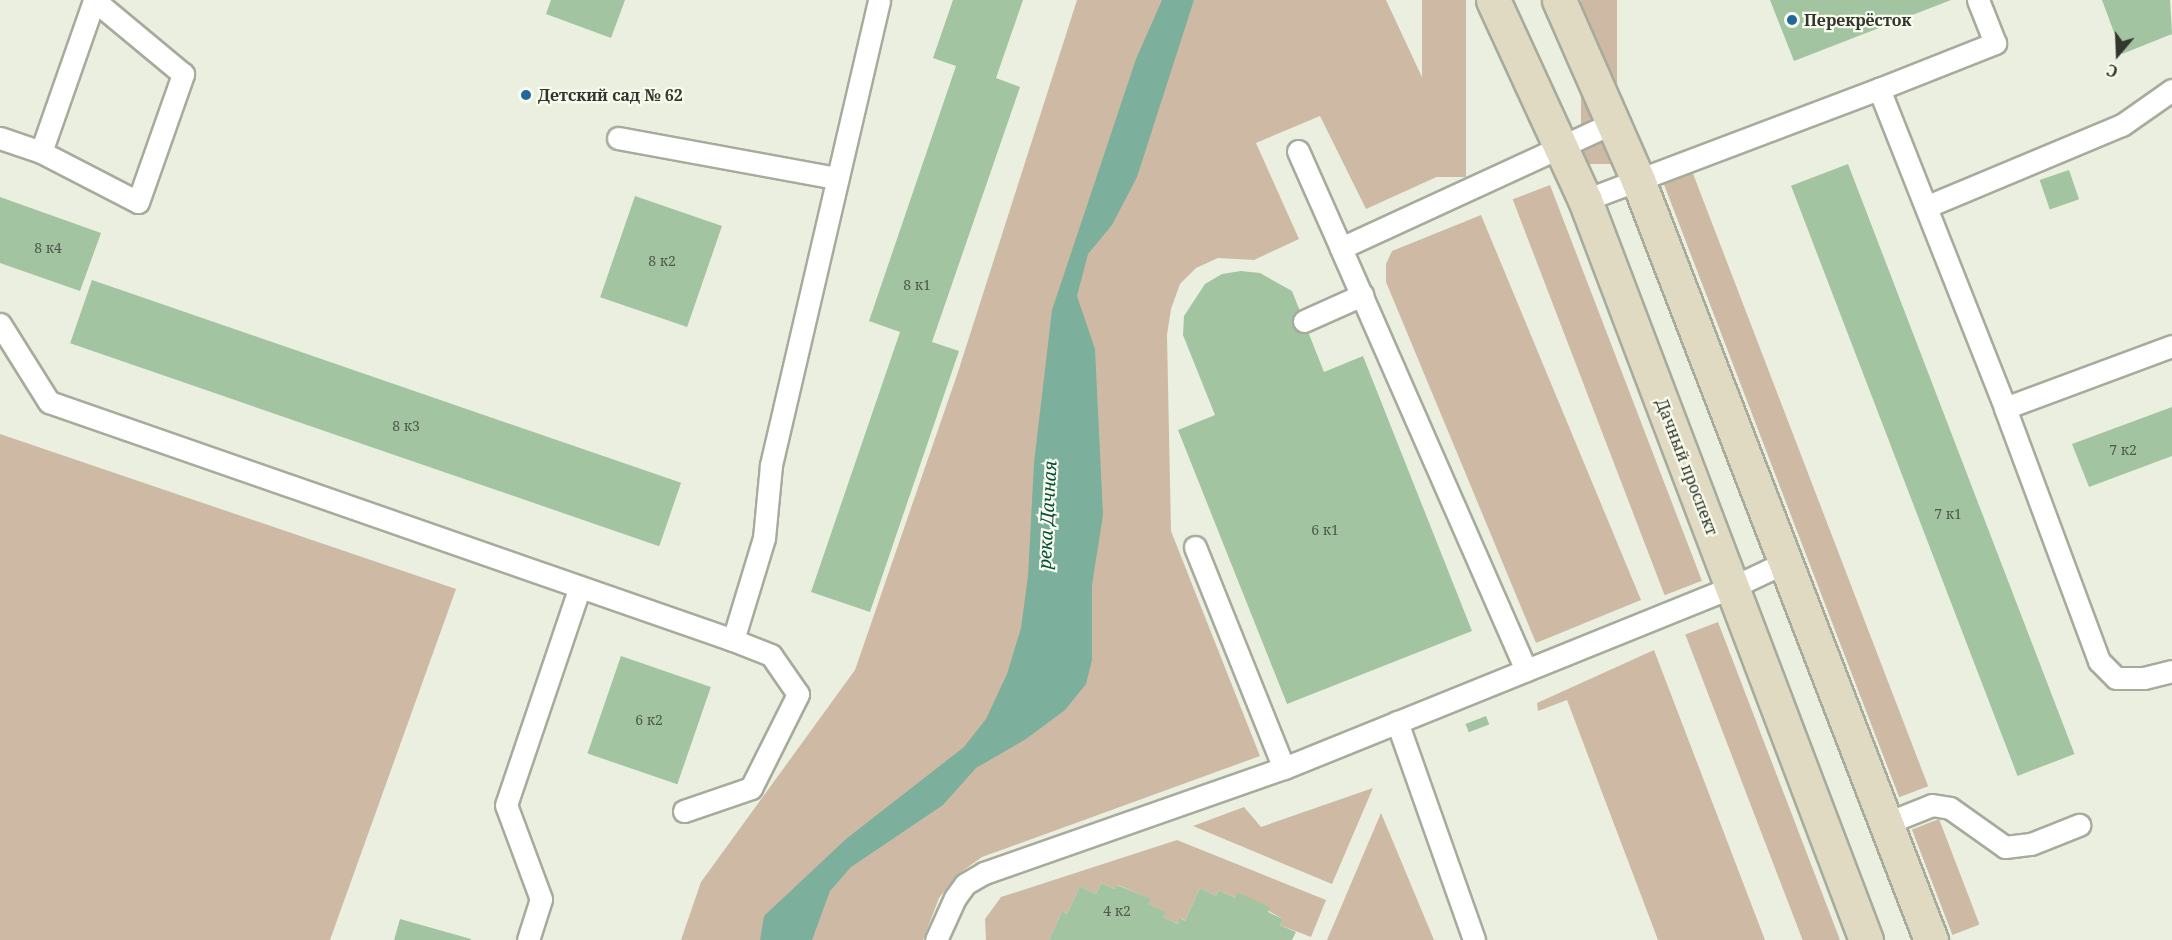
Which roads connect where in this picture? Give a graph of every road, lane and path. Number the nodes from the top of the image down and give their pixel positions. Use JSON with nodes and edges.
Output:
{"nodes":[{"id":1,"x":94,"y":0,"type":"edge"},
{"id":2,"x":879,"y":0,"type":"edge"},
{"id":3,"x":1493,"y":0,"type":"edge"},
{"id":4,"x":1559,"y":0,"type":"edge"},
{"id":5,"x":1978,"y":0,"type":"edge"},
{"id":6,"x":1879,"y":88,"type":"junction"},
{"id":7,"x":2172,"y":90,"type":"edge"},
{"id":8,"x":1615,"y":122,"type":"junction"},
{"id":9,"x":0,"y":138,"type":"edge"},
{"id":10,"x":618,"y":138,"type":"dead end"},
{"id":11,"x":1560,"y":147,"type":"junction"},
{"id":12,"x":1298,"y":150,"type":"dead end"},
{"id":13,"x":41,"y":152,"type":"junction"},
{"id":14,"x":837,"y":178,"type":"junction"},
{"id":15,"x":1638,"y":180,"type":"junction"},
{"id":16,"x":1585,"y":201,"type":"junction"},
{"id":17,"x":1928,"y":206,"type":"junction"},
{"id":18,"x":1341,"y":248,"type":"junction"},
{"id":19,"x":1362,"y":295,"type":"junction"},
{"id":20,"x":1304,"y":321,"type":"dead end"},
{"id":21,"x":0,"y":324,"type":"edge"},
{"id":22,"x":2172,"y":346,"type":"edge"},
{"id":23,"x":2005,"y":408,"type":"junction"},
{"id":24,"x":1196,"y":546,"type":"dead end"},
{"id":25,"x":1786,"y":562,"type":"junction"},
{"id":26,"x":580,"y":587,"type":"junction"},
{"id":27,"x":1733,"y":587,"type":"junction"},
{"id":28,"x":733,"y":640,"type":"junction"},
{"id":29,"x":1526,"y":670,"type":"junction"},
{"id":30,"x":2172,"y":671,"type":"edge"},
{"id":31,"x":1397,"y":722,"type":"junction"},
{"id":32,"x":1284,"y":768,"type":"junction"},
{"id":33,"x":684,"y":811,"type":"dead end"},
{"id":34,"x":1887,"y":824,"type":"junction"},
{"id":35,"x":2079,"y":825,"type":"dead end"},
{"id":36,"x":941,"y":938,"type":"edge"},
{"id":37,"x":528,"y":940,"type":"edge"},
{"id":38,"x":1474,"y":940,"type":"edge"},
{"id":39,"x":1866,"y":940,"type":"edge"},
{"id":40,"x":1931,"y":940,"type":"edge"}],
"edges":[{"from":1,"to":13,"type":"lane"},
{"from":1,"to":13,"type":"lane"},
{"from":2,"to":14,"type":"lane"},
{"from":3,"to":11,"type":"main road","name":"Дачный проспект"},
{"from":4,"to":8,"type":"main road"},
{"from":5,"to":6,"type":"lane"},
{"from":6,"to":15,"type":"lane"},
{"from":6,"to":17,"type":"lane"},
{"from":7,"to":17,"type":"lane"},
{"from":8,"to":11,"type":"lane"},
{"from":8,"to":15,"type":"main road"},
{"from":9,"to":13,"type":"lane"},
{"from":10,"to":14,"type":"lane"},
{"from":11,"to":16,"type":"main road","name":"Дачный проспект"},
{"from":11,"to":18,"type":"lane"},
{"from":12,"to":18,"type":"lane"},
{"from":14,"to":28,"type":"lane"},
{"from":15,"to":16,"type":"lane"},
{"from":15,"to":25,"type":"main road"},
{"from":16,"to":27,"type":"main road","name":"Дачный проспект"},
{"from":17,"to":23,"type":"lane"},
{"from":18,"to":19,"type":"lane"},
{"from":19,"to":20,"type":"lane"},
{"from":19,"to":29,"type":"lane"},
{"from":21,"to":26,"type":"lane"},
{"from":22,"to":23,"type":"lane"},
{"from":23,"to":30,"type":"lane"},
{"from":24,"to":32,"type":"lane"},
{"from":25,"to":27,"type":"lane"},
{"from":25,"to":34,"type":"main road"},
{"from":26,"to":28,"type":"lane"},
{"from":26,"to":37,"type":"lane"},
{"from":27,"to":29,"type":"lane"},
{"from":27,"to":39,"type":"main road","name":"Дачный проспект"},
{"from":28,"to":33,"type":"lane"},
{"from":29,"to":31,"type":"lane"},
{"from":31,"to":32,"type":"lane"},
{"from":31,"to":38,"type":"lane"},
{"from":32,"to":36,"type":"lane"},
{"from":34,"to":35,"type":"lane"},
{"from":34,"to":40,"type":"main road"}]}
